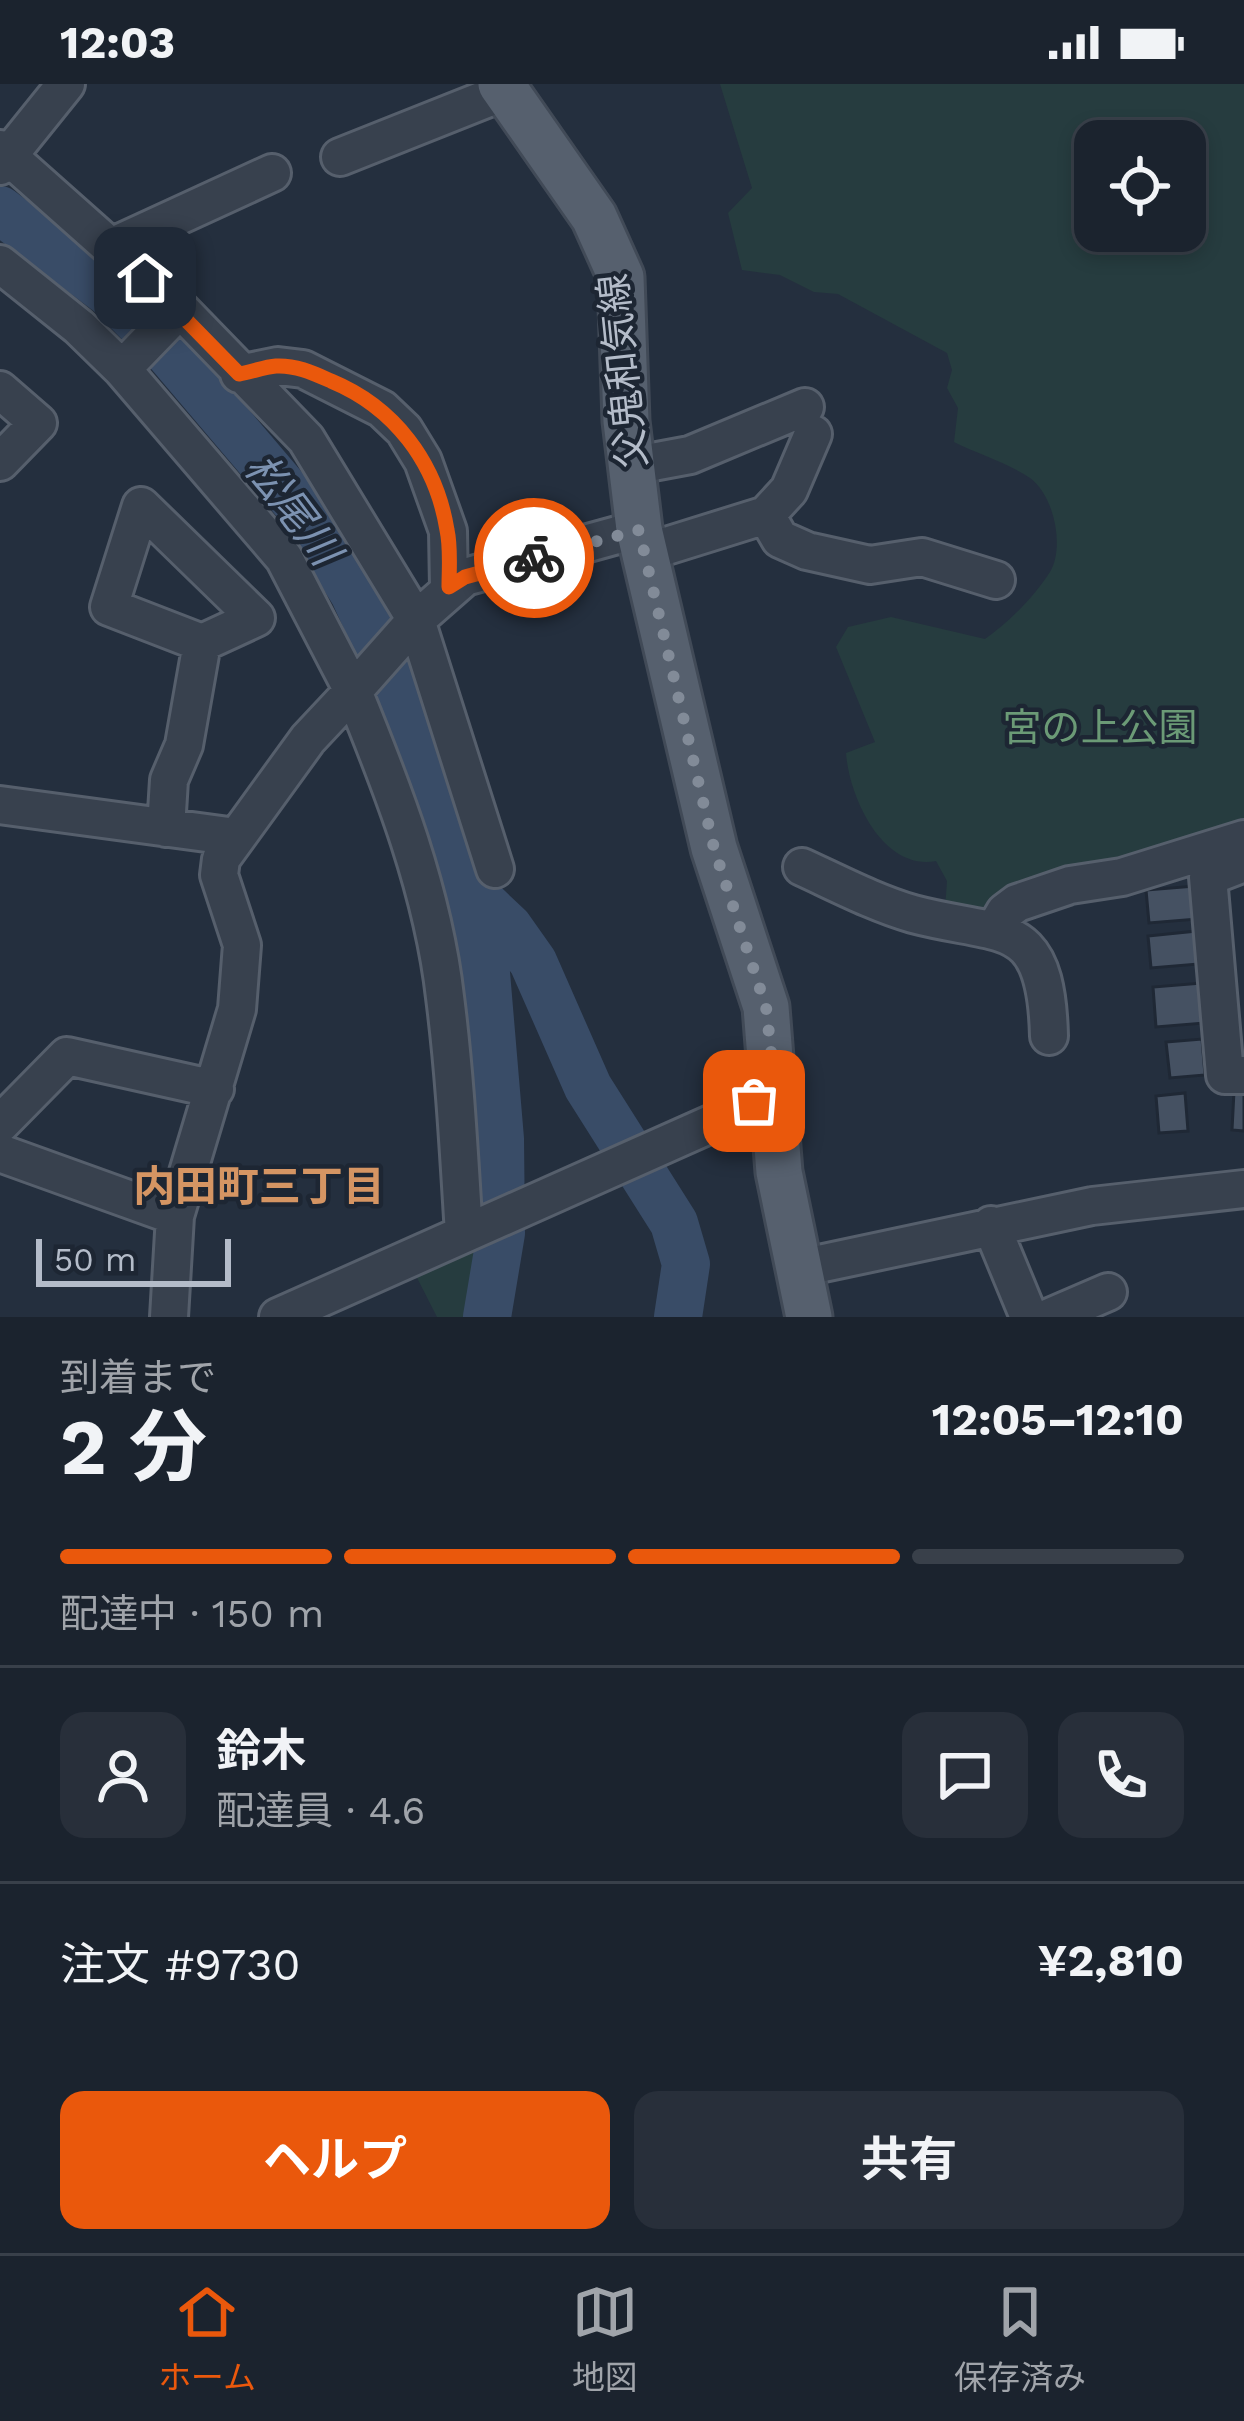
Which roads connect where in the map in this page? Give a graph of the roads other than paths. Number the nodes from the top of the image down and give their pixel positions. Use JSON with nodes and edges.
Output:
{"nodes":[{"id":1,"x":66,"y":84,"type":"edge"},
{"id":2,"x":504,"y":88,"type":"edge"},
{"id":3,"x":340,"y":157,"type":"dead end"},
{"id":4,"x":3,"y":159,"type":"edge"},
{"id":5,"x":272,"y":173,"type":"dead end"},
{"id":6,"x":111,"y":247,"type":"junction"},
{"id":7,"x":0,"y":264,"type":"edge"},
{"id":8,"x":178,"y":311,"type":"junction"},
{"id":9,"x":125,"y":366,"type":"junction"},
{"id":10,"x":239,"y":374,"type":"junction"},
{"id":11,"x":0,"y":390,"type":"edge"},
{"id":12,"x":0,"y":462,"type":"edge"},
{"id":13,"x":631,"y":466,"type":"junction"},
{"id":14,"x":766,"y":515,"type":"junction"},
{"id":15,"x":642,"y":542,"type":"junction"},
{"id":16,"x":996,"y":580,"type":"dead end"},
{"id":17,"x":449,"y":587,"type":"junction"},
{"id":18,"x":412,"y":625,"type":"junction"},
{"id":19,"x":202,"y":643,"type":"dead end"},
{"id":20,"x":358,"y":685,"type":"junction"},
{"id":21,"x":0,"y":805,"type":"edge"},
{"id":22,"x":166,"y":828,"type":"junction"},
{"id":23,"x":236,"y":837,"type":"junction"},
{"id":24,"x":1244,"y":838,"type":"edge"},
{"id":25,"x":1244,"y":863,"type":"edge"},
{"id":26,"x":802,"y":867,"type":"dead end"},
{"id":27,"x":495,"y":869,"type":"dead end"},
{"id":28,"x":995,"y":929,"type":"junction"},
{"id":29,"x":1228,"y":934,"type":"edge"},
{"id":30,"x":1049,"y":1036,"type":"dead end"},
{"id":31,"x":1244,"y":1075,"type":"edge"},
{"id":32,"x":215,"y":1089,"type":"junction"},
{"id":33,"x":776,"y":1095,"type":"junction"},
{"id":34,"x":0,"y":1124,"type":"edge"},
{"id":35,"x":0,"y":1154,"type":"edge"},
{"id":36,"x":1244,"y":1189,"type":"edge"},
{"id":37,"x":175,"y":1216,"type":"junction"},
{"id":38,"x":991,"y":1226,"type":"junction"},
{"id":39,"x":470,"y":1231,"type":"junction"},
{"id":40,"x":800,"y":1268,"type":"junction"},
{"id":41,"x":1108,"y":1292,"type":"dead end"},
{"id":42,"x":169,"y":1317,"type":"edge"},
{"id":43,"x":278,"y":1317,"type":"edge"},
{"id":44,"x":808,"y":1317,"type":"edge"},
{"id":45,"x":1028,"y":1317,"type":"edge"},
{"id":46,"x":1050,"y":1317,"type":"edge"}],
"edges":[{"from":1,"to":4,"type":"street"},
{"from":2,"to":3,"type":"street"},
{"from":2,"to":13,"type":"main road","name":"父鬼和気線"},
{"from":4,"to":6,"type":"street"},
{"from":5,"to":6,"type":"street"},
{"from":6,"to":8,"type":"street"},
{"from":7,"to":9,"type":"street"},
{"from":8,"to":9,"type":"street"},
{"from":8,"to":10,"type":"street"},
{"from":9,"to":20,"type":"street"},
{"from":10,"to":17,"type":"street"},
{"from":10,"to":18,"type":"street"},
{"from":11,"to":12,"type":"street"},
{"from":13,"to":14,"type":"street"},
{"from":13,"to":15,"type":"main road","name":"父鬼和気線"},
{"from":14,"to":15,"type":"street"},
{"from":14,"to":16,"type":"street"},
{"from":15,"to":17,"type":"street"},
{"from":15,"to":33,"type":"main road","name":"父鬼和気線"},
{"from":17,"to":18,"type":"street"},
{"from":18,"to":20,"type":"street"},
{"from":18,"to":27,"type":"street"},
{"from":19,"to":22,"type":"street"},
{"from":20,"to":23,"type":"street"},
{"from":20,"to":39,"type":"street"},
{"from":21,"to":22,"type":"street"},
{"from":22,"to":23,"type":"street"},
{"from":23,"to":32,"type":"street"},
{"from":24,"to":28,"type":"street"},
{"from":25,"to":29,"type":"street"},
{"from":26,"to":28,"type":"street"},
{"from":28,"to":30,"type":"street"},
{"from":29,"to":31,"type":"street"},
{"from":32,"to":34,"type":"street"},
{"from":32,"to":37,"type":"street"},
{"from":33,"to":39,"type":"street"},
{"from":33,"to":40,"type":"main road","name":"父鬼和気線"},
{"from":35,"to":37,"type":"street"},
{"from":36,"to":38,"type":"street"},
{"from":37,"to":42,"type":"street"},
{"from":38,"to":40,"type":"street"},
{"from":38,"to":45,"type":"street"},
{"from":39,"to":43,"type":"street"},
{"from":40,"to":44,"type":"main road","name":"父鬼和気線"},
{"from":41,"to":46,"type":"street"}]}
